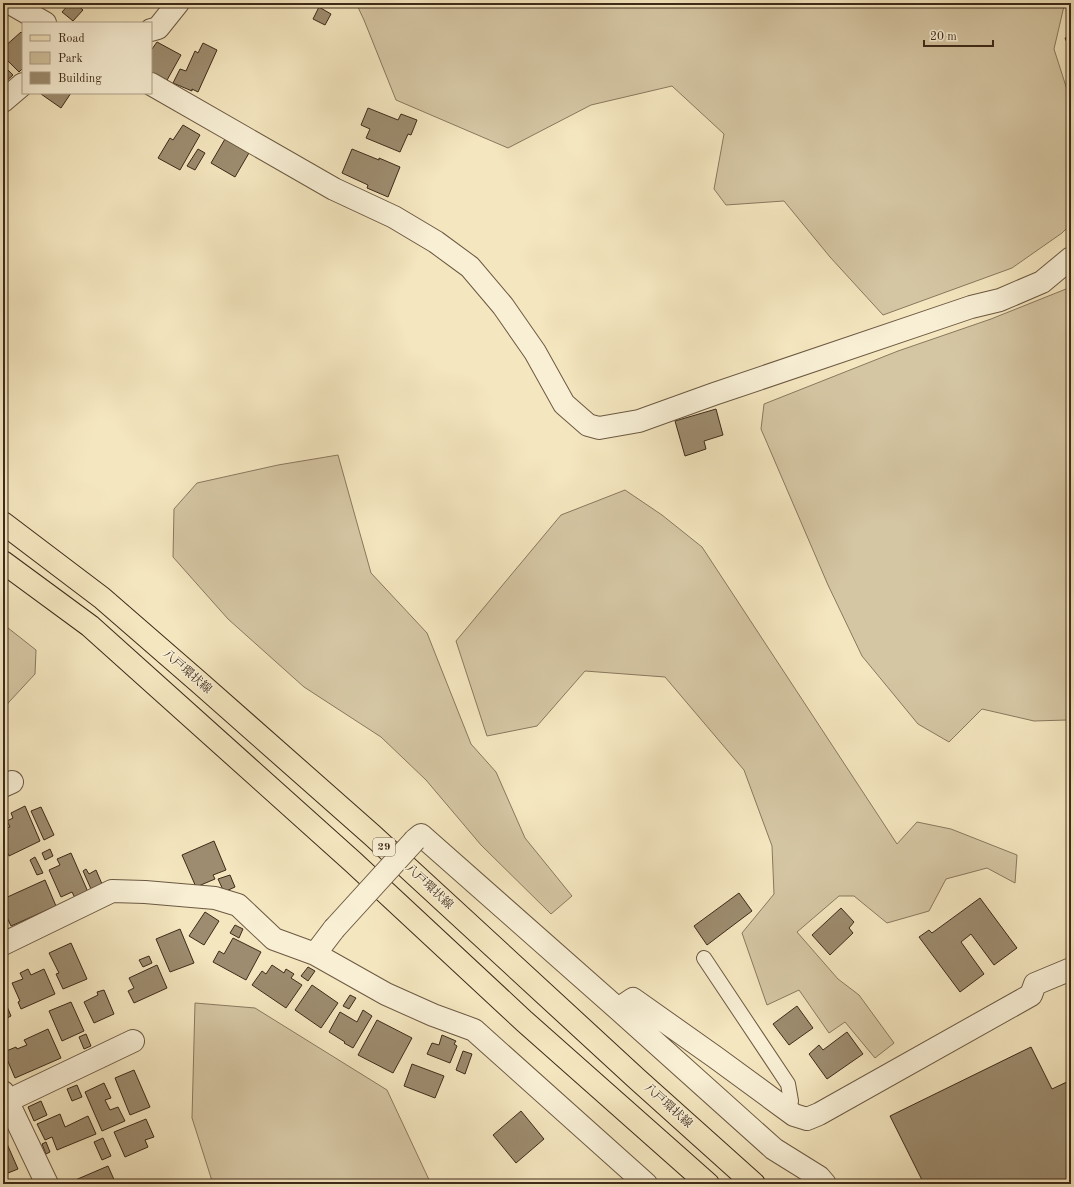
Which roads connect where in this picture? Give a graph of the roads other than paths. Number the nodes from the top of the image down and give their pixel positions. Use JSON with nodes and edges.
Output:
{"nodes":[{"id":1,"x":10,"y":3,"type":"edge"},
{"id":2,"x":178,"y":3,"type":"edge"},
{"id":3,"x":43,"y":22,"type":"edge"},
{"id":4,"x":152,"y":30,"type":"edge"},
{"id":5,"x":22,"y":85,"type":"edge"},
{"id":6,"x":152,"y":85,"type":"edge"},
{"id":7,"x":3,"y":101,"type":"edge"},
{"id":8,"x":1071,"y":258,"type":"edge"},
{"id":9,"x":3,"y":523,"type":"edge"},
{"id":10,"x":3,"y":562,"type":"edge"},
{"id":11,"x":3,"y":944,"type":"edge"},
{"id":12,"x":315,"y":954,"type":"junction"},
{"id":13,"x":704,"y":958,"type":"dead end"},
{"id":14,"x":1071,"y":969,"type":"edge"},
{"id":15,"x":618,"y":1010,"type":"junction"},
{"id":16,"x":133,"y":1041,"type":"dead end"},
{"id":17,"x":4,"y":1099,"type":"edge"},
{"id":18,"x":788,"y":1111,"type":"junction"},
{"id":19,"x":819,"y":1182,"type":"edge"},
{"id":20,"x":47,"y":1184,"type":"edge"},
{"id":21,"x":646,"y":1184,"type":"edge"},
{"id":22,"x":708,"y":1184,"type":"edge"},
{"id":23,"x":754,"y":1184,"type":"edge"}],
"edges":[{"from":1,"to":3,"type":"street"},
{"from":2,"to":4,"type":"street"},
{"from":5,"to":7,"type":"street"},
{"from":6,"to":8,"type":"street"},
{"from":9,"to":23,"type":"main road","name":"八戸環状線","number":"29"},
{"from":10,"to":22,"type":"main road"},
{"from":11,"to":12,"type":"street"},
{"from":12,"to":15,"type":"street","bridge":true},
{"from":12,"to":21,"type":"street"},
{"from":13,"to":18,"type":"lane"},
{"from":14,"to":18,"type":"street"},
{"from":15,"to":18,"type":"street"},
{"from":15,"to":19,"type":"street"},
{"from":16,"to":17,"type":"street"},
{"from":17,"to":20,"type":"street"}]}
